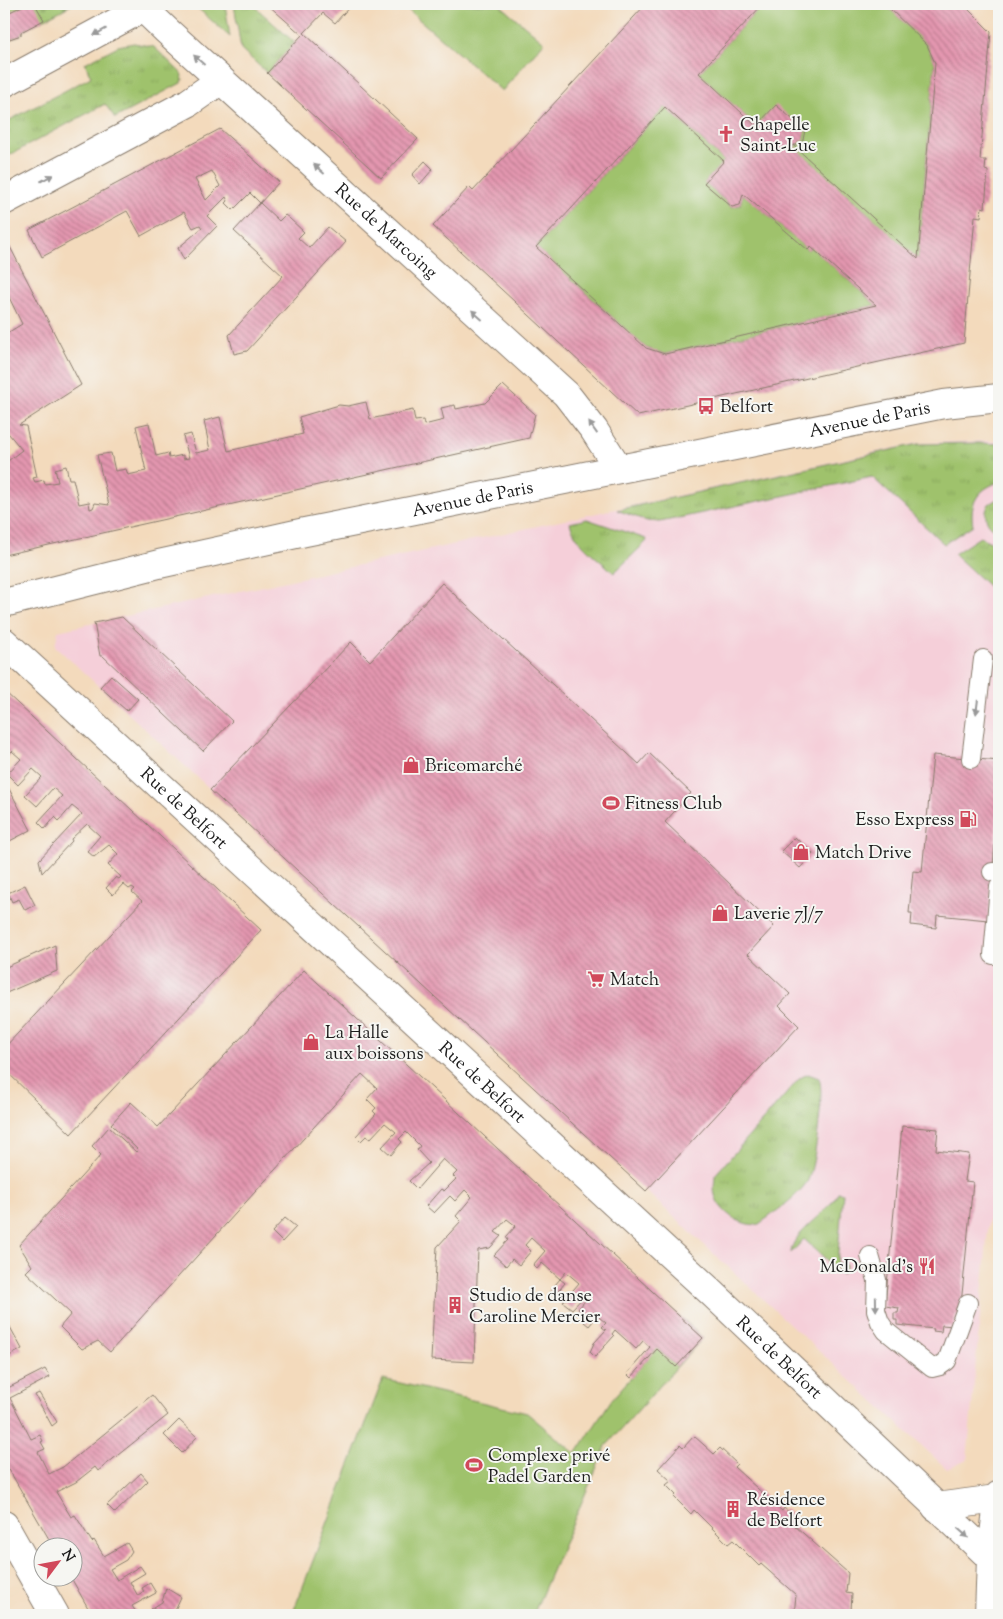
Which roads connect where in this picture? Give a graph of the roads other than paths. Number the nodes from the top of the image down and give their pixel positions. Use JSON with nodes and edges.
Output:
{"nodes":[{"id":1,"x":143,"y":6,"type":"edge"},
{"id":2,"x":221,"y":80,"type":"junction"},
{"id":3,"x":4,"y":83,"type":"edge"},
{"id":4,"x":4,"y":201,"type":"edge"},
{"id":5,"x":999,"y":378,"type":"edge"},
{"id":6,"x":999,"y":398,"type":"edge"},
{"id":7,"x":944,"y":404,"type":"junction"},
{"id":8,"x":999,"y":418,"type":"edge"},
{"id":9,"x":620,"y":469,"type":"junction"},
{"id":10,"x":4,"y":603,"type":"edge"},
{"id":11,"x":4,"y":642,"type":"edge"},
{"id":12,"x":983,"y":659,"type":"dead end"},
{"id":13,"x":971,"y":759,"type":"dead end"},
{"id":14,"x":997,"y":877,"type":"edge"},
{"id":15,"x":993,"y":955,"type":"dead end"},
{"id":16,"x":870,"y":1256,"type":"dead end"},
{"id":17,"x":968,"y":1303,"type":"dead end"},
{"id":18,"x":998,"y":1497,"type":"edge"},
{"id":19,"x":936,"y":1507,"type":"junction"},
{"id":20,"x":4,"y":1525,"type":"edge"},
{"id":21,"x":991,"y":1558,"type":"junction"},
{"id":22,"x":55,"y":1615,"type":"edge"},
{"id":23,"x":989,"y":1615,"type":"edge"}],
"edges":[{"from":2,"to":1,"type":"street","name":"Rue de Marcoing","one_way":true},
{"from":1,"to":3,"type":"street","one_way":true},
{"from":4,"to":2,"type":"street","one_way":true},
{"from":9,"to":2,"type":"street","name":"Rue de Marcoing","one_way":true},
{"from":5,"to":7,"type":"street","name":"Avenue de Paris"},
{"from":6,"to":7,"type":"street","name":"Avenue de Paris"},
{"from":7,"to":8,"type":"street","name":"Avenue de Paris"},
{"from":7,"to":9,"type":"street","name":"Avenue de Paris"},
{"from":9,"to":10,"type":"street","name":"Avenue de Paris"},
{"from":11,"to":19,"type":"street","name":"Rue de Belfort"},
{"from":12,"to":13,"type":"lane","one_way":true},
{"from":14,"to":15,"type":"lane"},
{"from":16,"to":17,"type":"lane","one_way":true},
{"from":18,"to":19,"type":"street"},
{"from":18,"to":21,"type":"street"},
{"from":19,"to":21,"type":"street","name":"Rue de Belfort","one_way":true},
{"from":20,"to":22,"type":"street"},
{"from":21,"to":23,"type":"street"}]}
